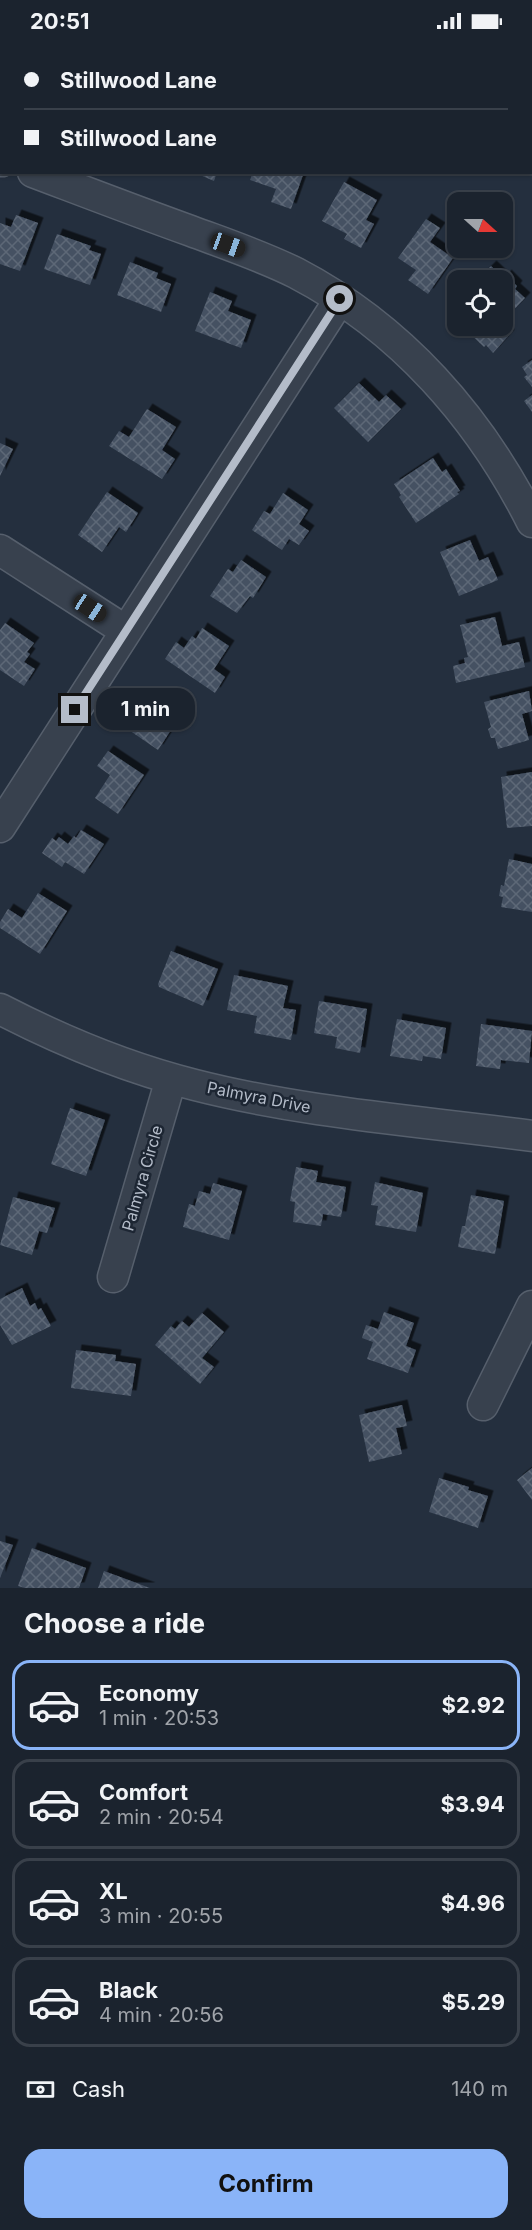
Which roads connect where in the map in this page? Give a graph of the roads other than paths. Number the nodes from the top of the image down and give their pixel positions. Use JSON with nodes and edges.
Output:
{"nodes":[{"id":1,"x":38,"y":174,"type":"edge"},
{"id":2,"x":340,"y":299,"type":"junction"},
{"id":3,"x":532,"y":522,"type":"edge"},
{"id":4,"x":0,"y":550,"type":"edge"},
{"id":5,"x":126,"y":631,"type":"junction"},
{"id":6,"x":0,"y":827,"type":"edge"},
{"id":7,"x":0,"y":1009,"type":"edge"},
{"id":8,"x":171,"y":1078,"type":"junction"},
{"id":9,"x":532,"y":1136,"type":"edge"},
{"id":10,"x":113,"y":1276,"type":"dead end"},
{"id":11,"x":532,"y":1306,"type":"edge"},
{"id":12,"x":483,"y":1405,"type":"dead end"}],
"edges":[{"from":1,"to":2,"type":"street"},
{"from":2,"to":3,"type":"street"},
{"from":2,"to":5,"type":"street"},
{"from":4,"to":5,"type":"street"},
{"from":5,"to":6,"type":"street"},
{"from":7,"to":8,"type":"street","name":"Palmyra Drive"},
{"from":8,"to":9,"type":"street","name":"Palmyra Drive"},
{"from":8,"to":10,"type":"street","name":"Palmyra Circle"},
{"from":11,"to":12,"type":"street"}]}
